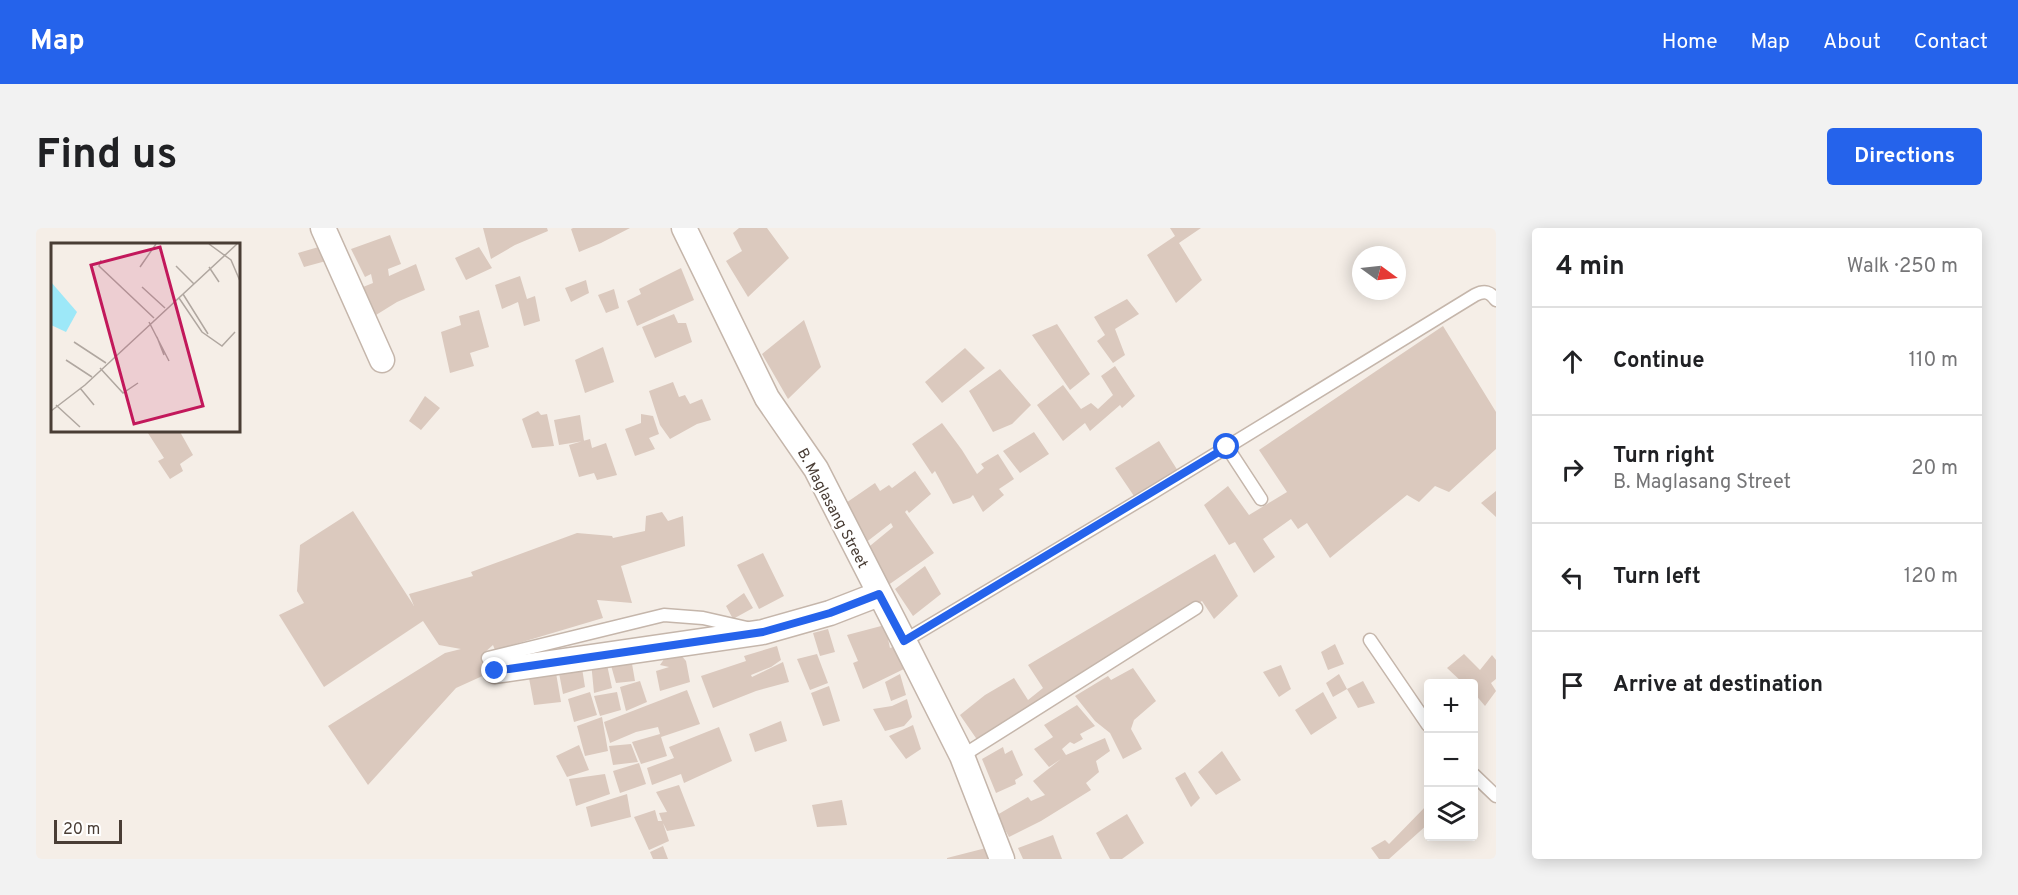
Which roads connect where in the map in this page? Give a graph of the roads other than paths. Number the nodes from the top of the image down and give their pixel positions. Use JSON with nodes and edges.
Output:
{"nodes":[{"id":1,"x":323,"y":228,"type":"edge"},
{"id":2,"x":684,"y":228,"type":"edge"},
{"id":3,"x":1496,"y":300,"type":"edge"},
{"id":4,"x":382,"y":360,"type":"dead end"},
{"id":5,"x":1227,"y":447,"type":"junction"},
{"id":6,"x":1261,"y":499,"type":"dead end"},
{"id":7,"x":879,"y":594,"type":"junction"},
{"id":8,"x":1196,"y":608,"type":"dead end"},
{"id":9,"x":1370,"y":640,"type":"dead end"},
{"id":10,"x":904,"y":641,"type":"junction"},
{"id":11,"x":491,"y":664,"type":"dead end"},
{"id":12,"x":1424,"y":719,"type":"edge"},
{"id":13,"x":962,"y":756,"type":"junction"},
{"id":14,"x":1478,"y":780,"type":"edge"},
{"id":15,"x":1496,"y":796,"type":"edge"},
{"id":16,"x":1002,"y":859,"type":"edge"}],
"edges":[{"from":1,"to":4,"type":"street"},
{"from":2,"to":7,"type":"street","name":"B. Maglasang Street"},
{"from":3,"to":5,"type":"lane"},
{"from":5,"to":6,"type":"lane"},
{"from":5,"to":10,"type":"lane"},
{"from":7,"to":10,"type":"street","name":"B. Maglasang Street"},
{"from":7,"to":11,"type":"street"},
{"from":8,"to":13,"type":"lane"},
{"from":9,"to":12,"type":"lane"},
{"from":10,"to":13,"type":"street","name":"B. Maglasang Street"},
{"from":13,"to":16,"type":"street","name":"B. Maglasang Street"},
{"from":14,"to":15,"type":"lane"}]}
